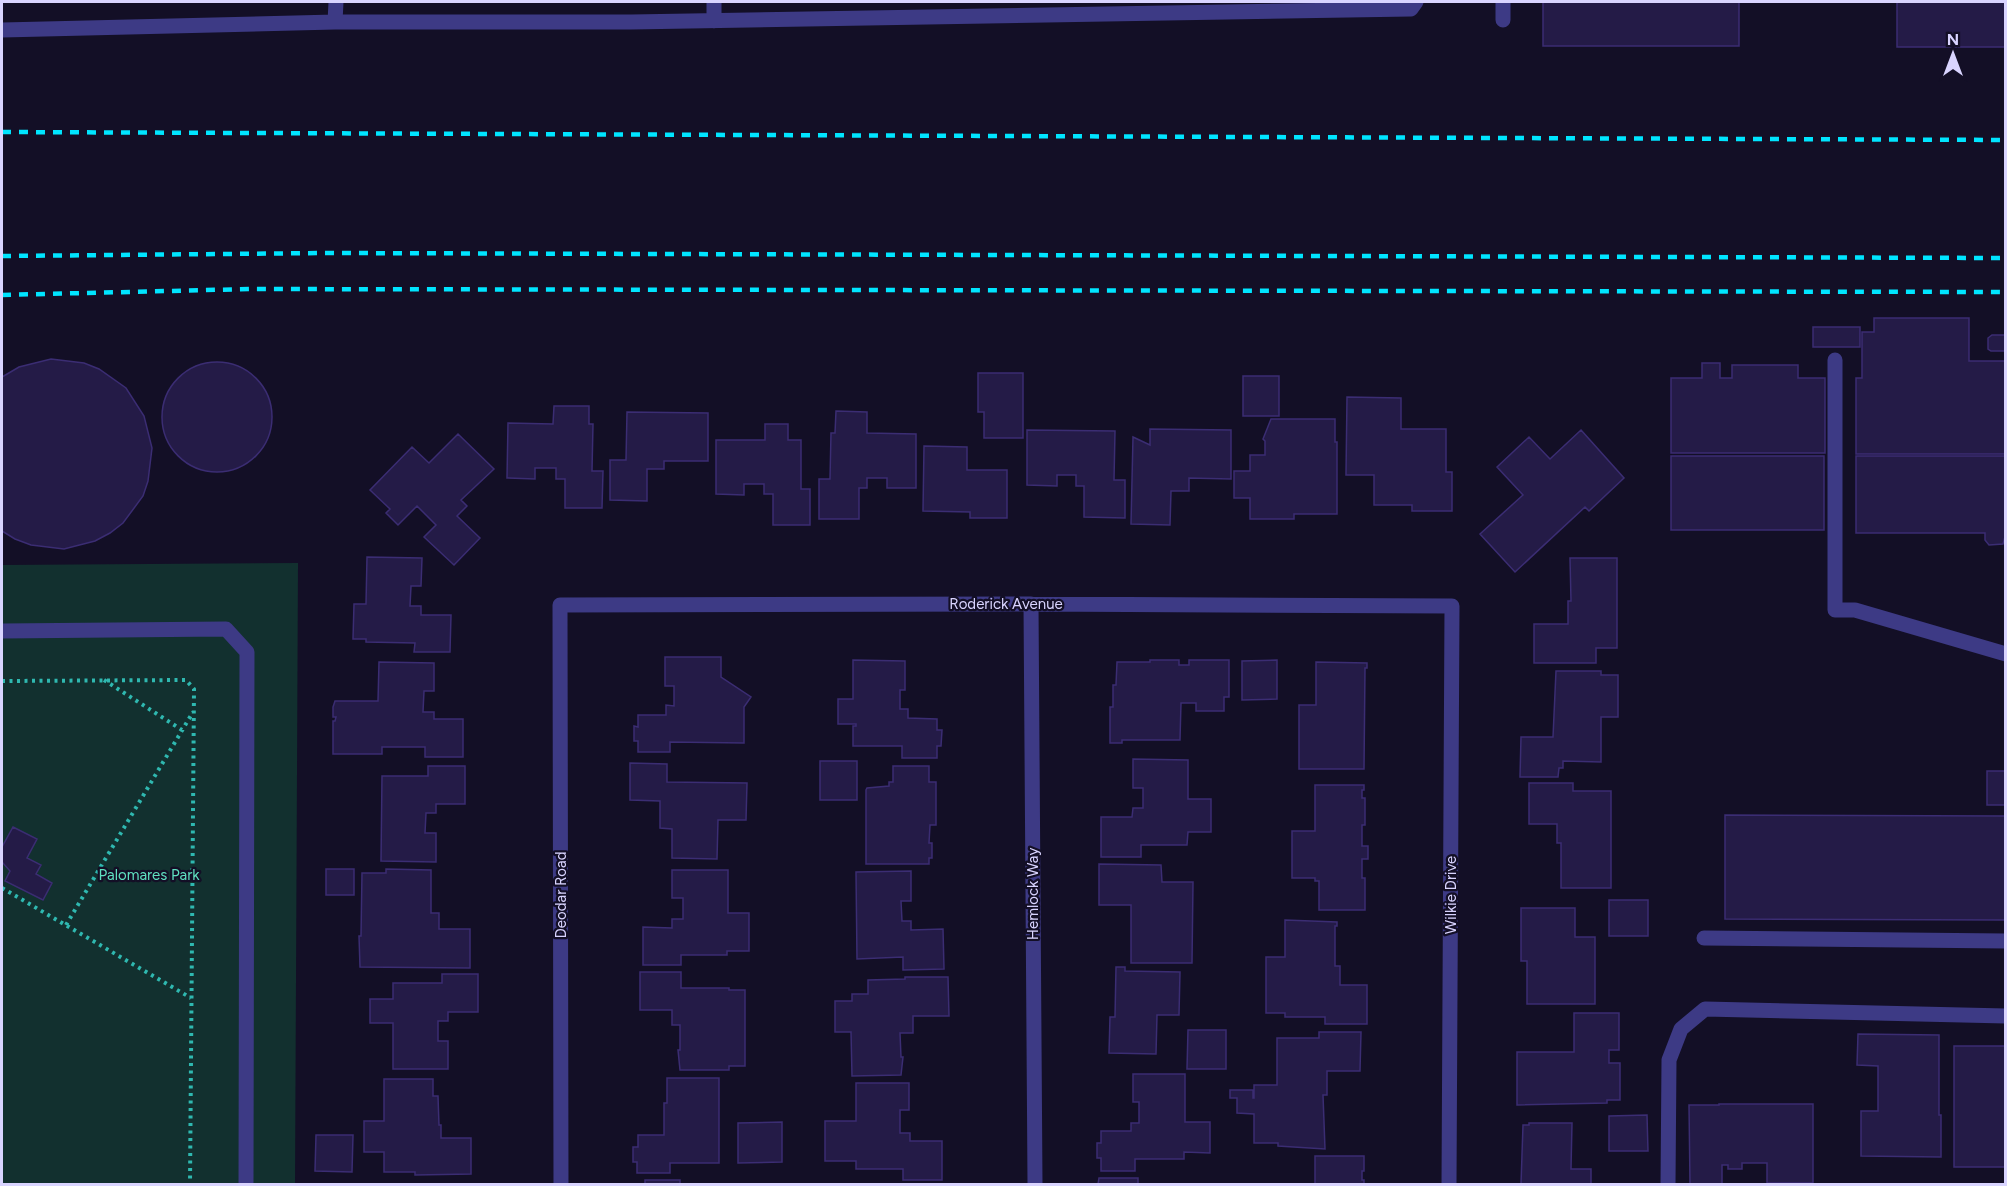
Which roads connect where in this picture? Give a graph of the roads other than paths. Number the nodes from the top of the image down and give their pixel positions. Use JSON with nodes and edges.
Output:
{"nodes":[{"id":1,"x":336,"y":2,"type":"edge"},
{"id":2,"x":714,"y":2,"type":"edge"},
{"id":3,"x":1503,"y":2,"type":"edge"},
{"id":4,"x":1414,"y":5,"type":"edge"},
{"id":5,"x":1081,"y":8,"type":"edge"},
{"id":6,"x":1503,"y":20,"type":"dead end"},
{"id":7,"x":714,"y":21,"type":"junction"},
{"id":8,"x":335,"y":22,"type":"junction"},
{"id":9,"x":2,"y":30,"type":"edge"},
{"id":10,"x":1835,"y":360,"type":"dead end"},
{"id":11,"x":1031,"y":604,"type":"junction"},
{"id":12,"x":561,"y":605,"type":"joint"},
{"id":13,"x":1452,"y":606,"type":"joint"},
{"id":14,"x":2,"y":630,"type":"edge"},
{"id":15,"x":2006,"y":654,"type":"edge"},
{"id":16,"x":1704,"y":938,"type":"dead end"},
{"id":17,"x":2006,"y":940,"type":"edge"},
{"id":18,"x":2006,"y":1016,"type":"edge"},
{"id":19,"x":246,"y":1185,"type":"edge"},
{"id":20,"x":561,"y":1185,"type":"edge"},
{"id":21,"x":1035,"y":1185,"type":"edge"},
{"id":22,"x":1449,"y":1185,"type":"edge"},
{"id":23,"x":1668,"y":1185,"type":"edge"}],
"edges":[{"from":1,"to":8,"type":"street"},
{"from":2,"to":7,"type":"street"},
{"from":3,"to":6,"type":"street"},
{"from":4,"to":5,"type":"street"},
{"from":5,"to":7,"type":"street"},
{"from":7,"to":8,"type":"street"},
{"from":8,"to":9,"type":"street"},
{"from":10,"to":15,"type":"street"},
{"from":11,"to":12,"type":"street","name":"Roderick Avenue"},
{"from":11,"to":13,"type":"street","name":"Roderick Avenue"},
{"from":11,"to":21,"type":"street","name":"Hemlock Way"},
{"from":12,"to":20,"type":"street","name":"Deodar Road"},
{"from":13,"to":22,"type":"street","name":"Wilkie Drive"},
{"from":14,"to":19,"type":"street"},
{"from":16,"to":17,"type":"street"},
{"from":18,"to":23,"type":"street"}]}
